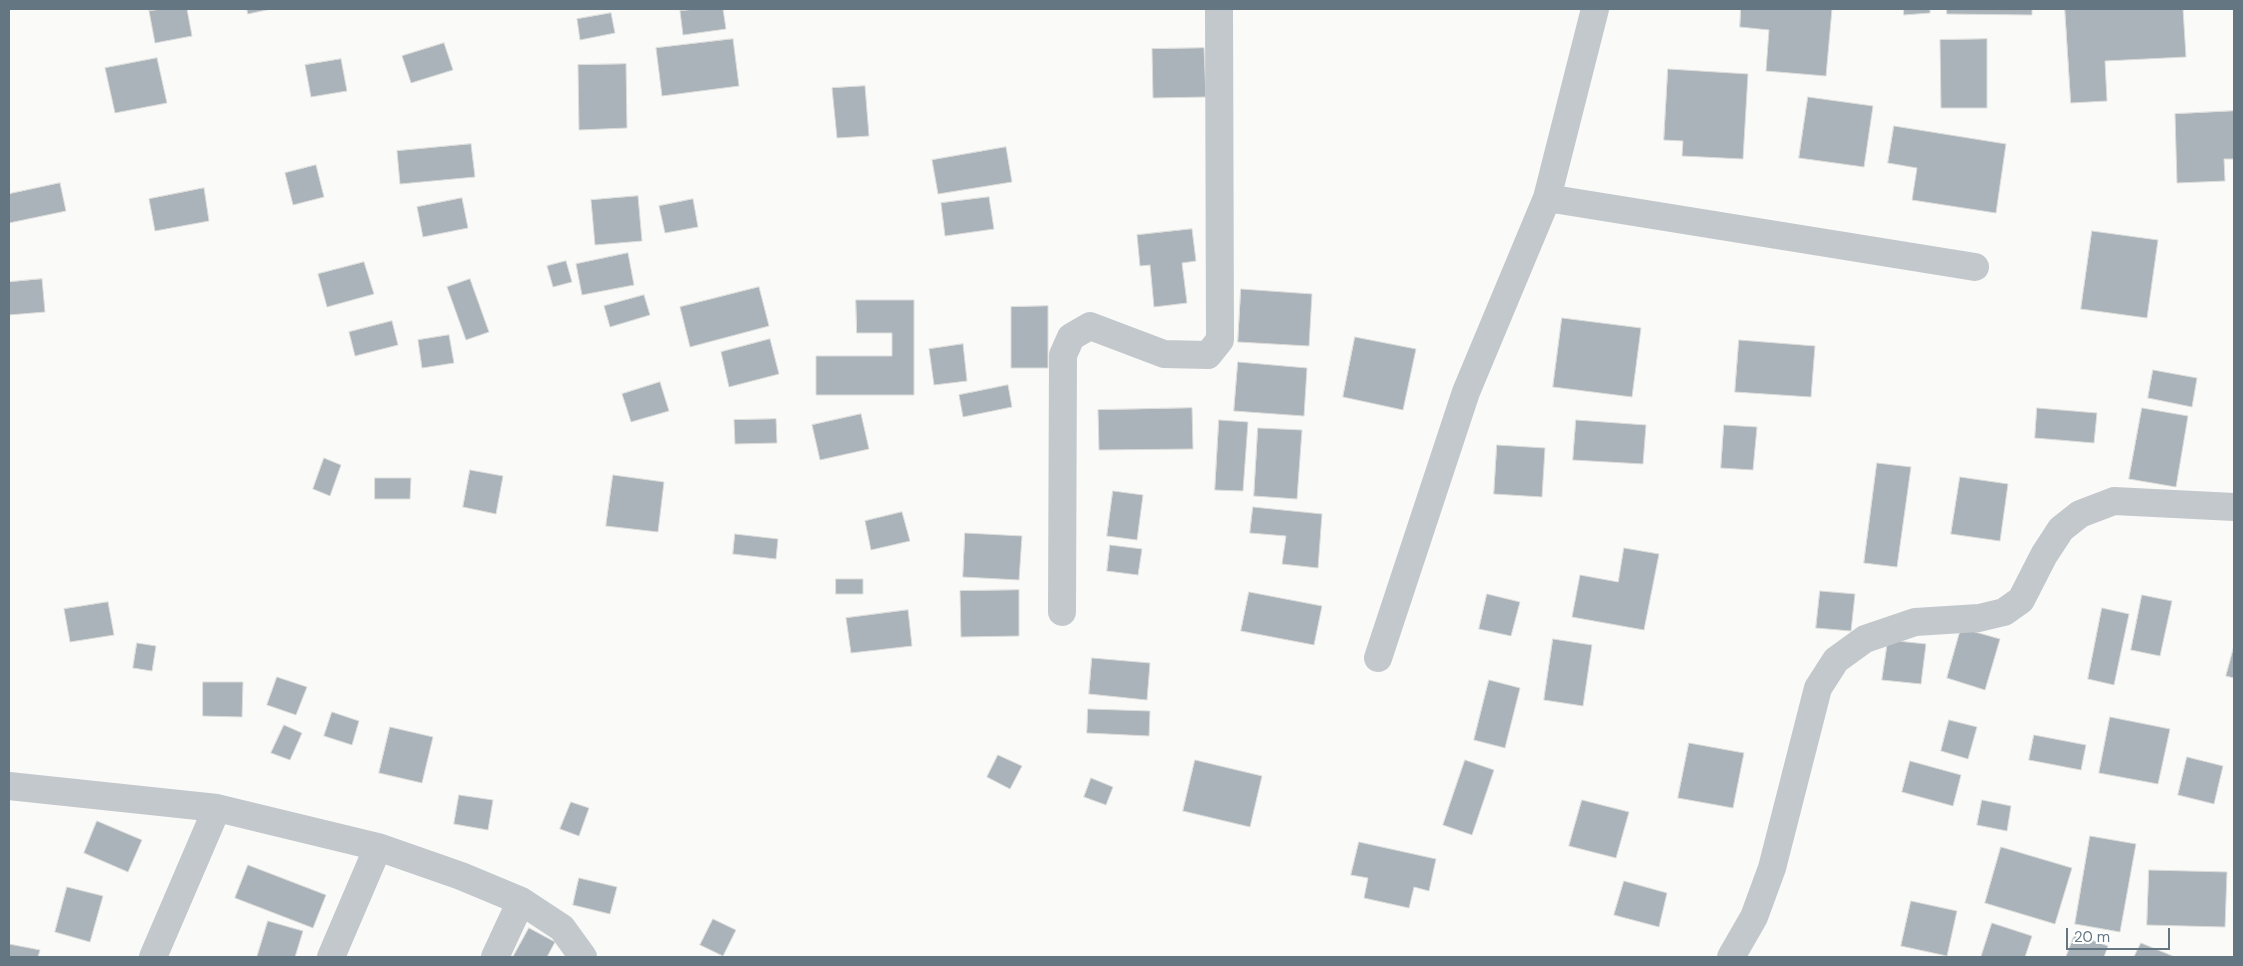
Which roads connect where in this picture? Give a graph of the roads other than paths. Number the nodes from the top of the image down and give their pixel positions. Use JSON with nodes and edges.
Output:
{"nodes":[{"id":1,"x":1219,"y":9,"type":"edge"},
{"id":2,"x":1595,"y":9,"type":"edge"},
{"id":3,"x":1547,"y":198,"type":"junction"},
{"id":4,"x":1975,"y":267,"type":"dead end"},
{"id":5,"x":2234,"y":507,"type":"edge"},
{"id":6,"x":1062,"y":612,"type":"dead end"},
{"id":7,"x":1378,"y":658,"type":"dead end"},
{"id":8,"x":9,"y":786,"type":"edge"},
{"id":9,"x":216,"y":808,"type":"junction"},
{"id":10,"x":378,"y":847,"type":"junction"},
{"id":11,"x":521,"y":901,"type":"junction"},
{"id":12,"x":153,"y":957,"type":"edge"},
{"id":13,"x":331,"y":957,"type":"edge"},
{"id":14,"x":495,"y":957,"type":"edge"},
{"id":15,"x":583,"y":957,"type":"edge"},
{"id":16,"x":1731,"y":957,"type":"edge"}],
"edges":[{"from":1,"to":6,"type":"street"},
{"from":2,"to":3,"type":"street"},
{"from":3,"to":4,"type":"street"},
{"from":3,"to":7,"type":"street"},
{"from":5,"to":16,"type":"street"},
{"from":8,"to":9,"type":"street"},
{"from":9,"to":10,"type":"street"},
{"from":9,"to":12,"type":"street"},
{"from":10,"to":11,"type":"street"},
{"from":10,"to":13,"type":"street"},
{"from":11,"to":14,"type":"street"},
{"from":11,"to":15,"type":"street"}]}
